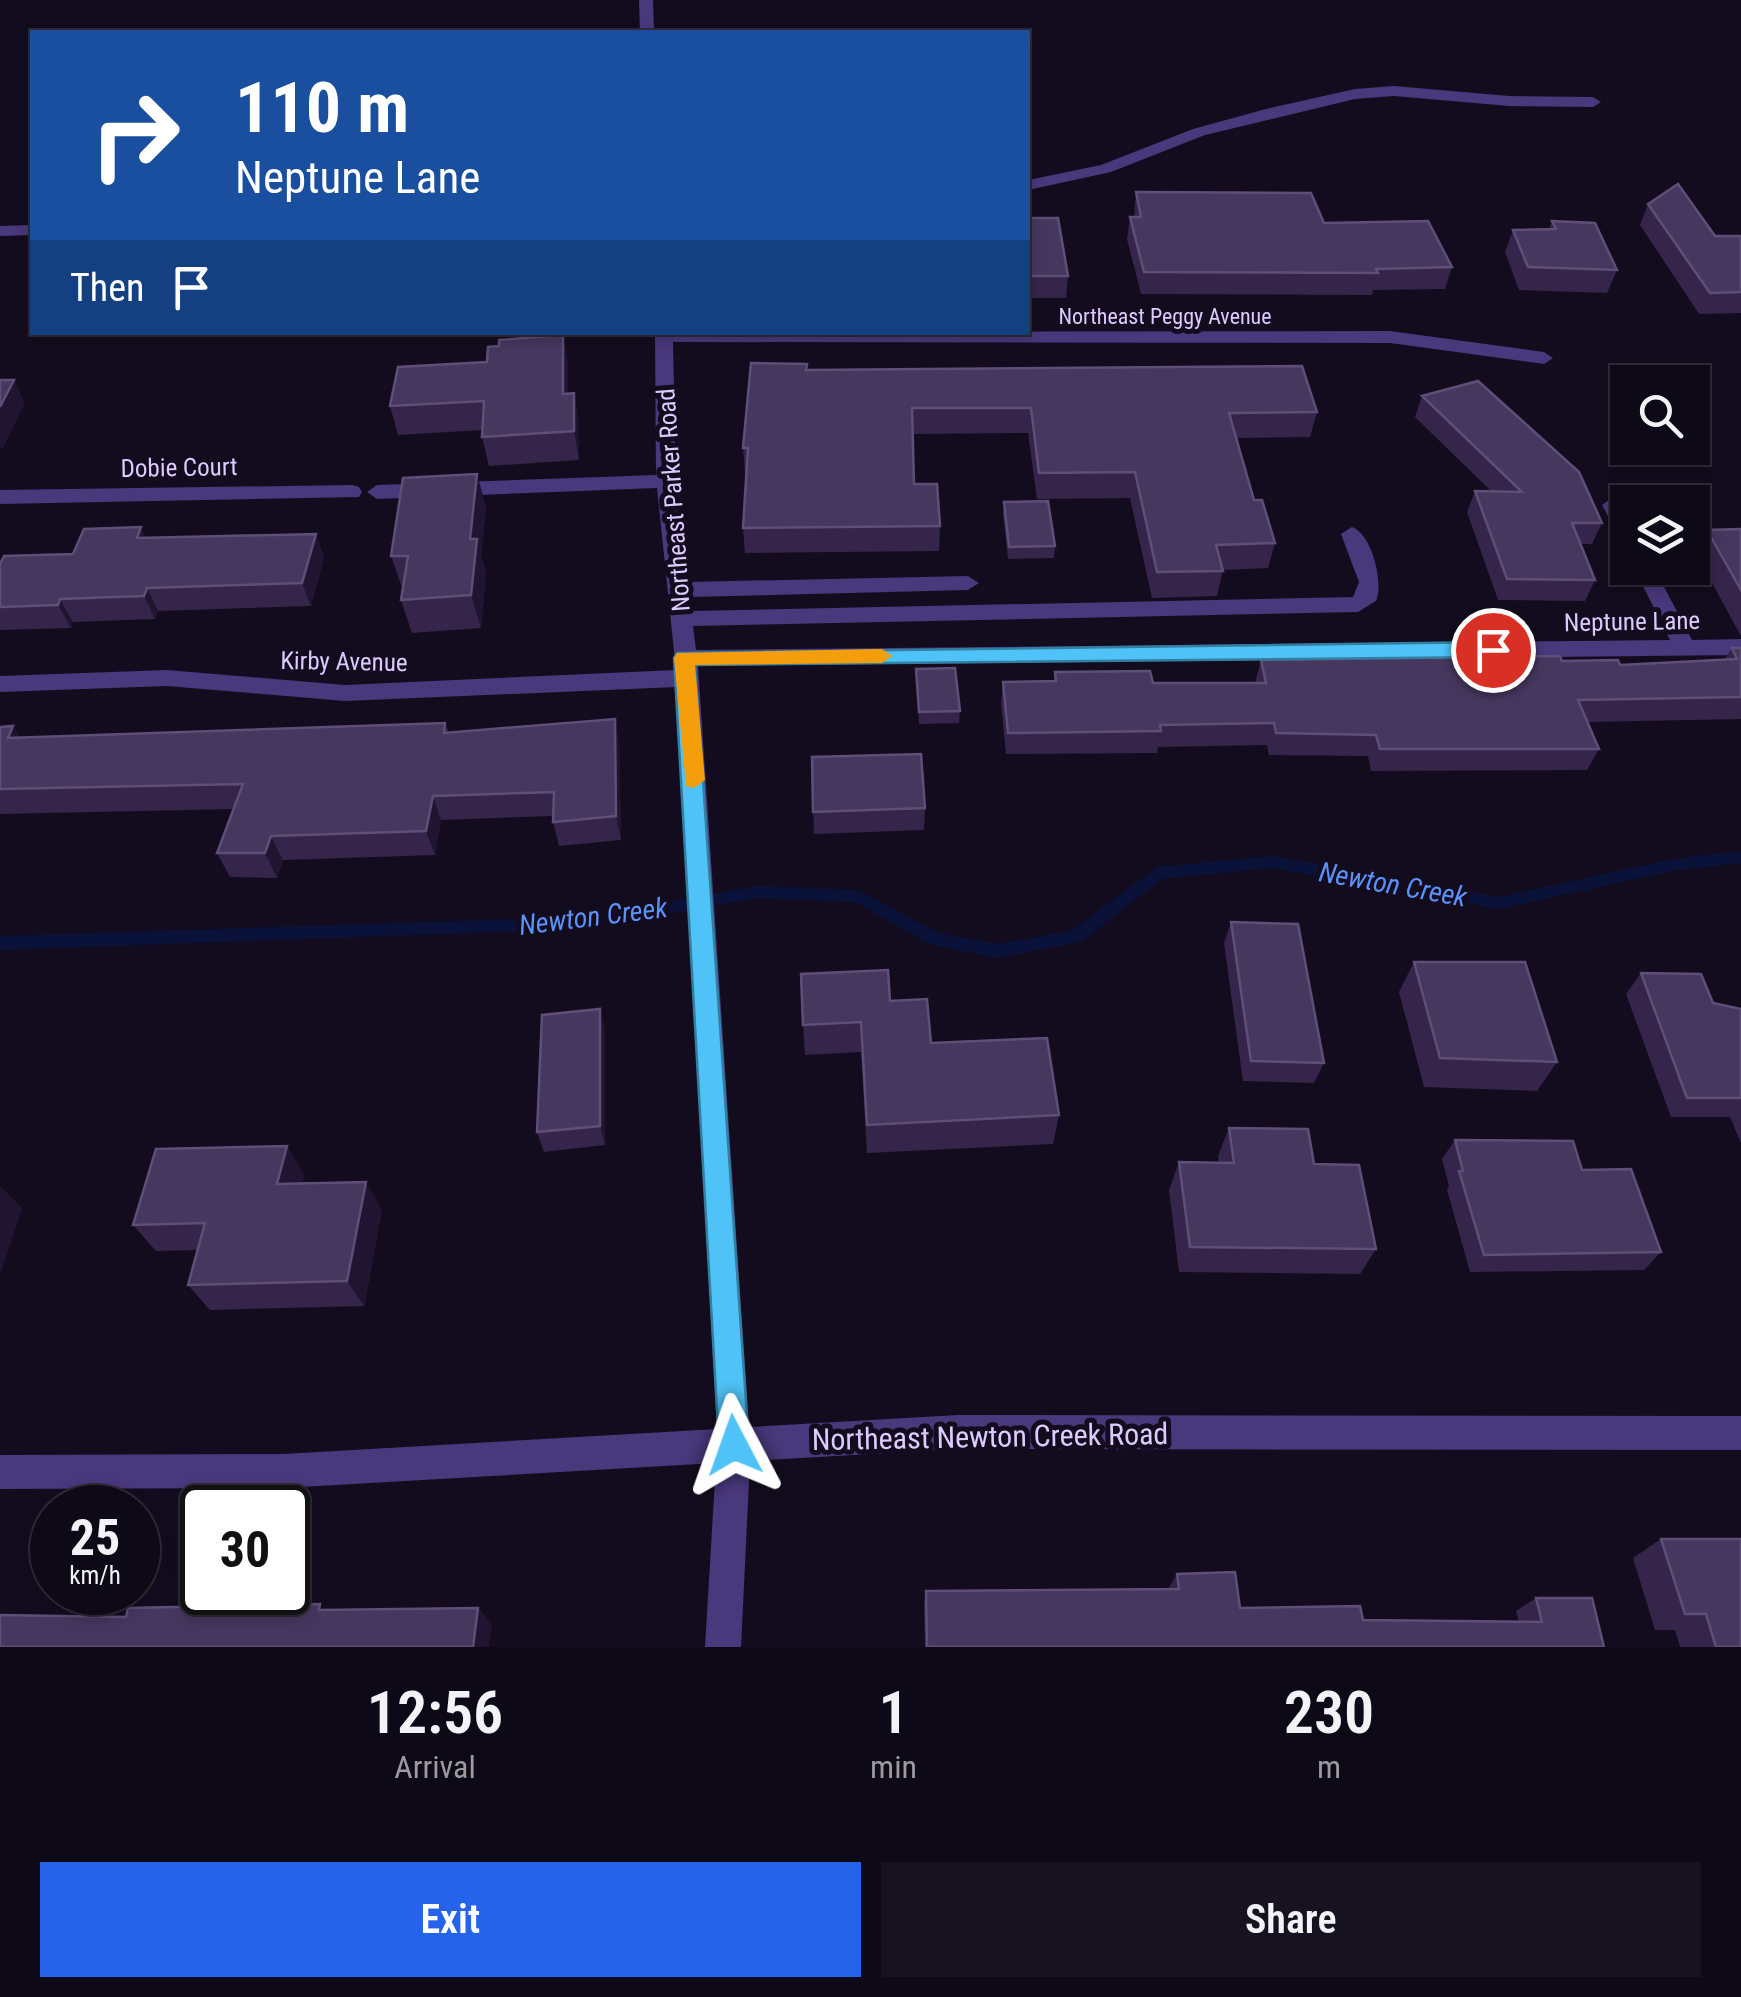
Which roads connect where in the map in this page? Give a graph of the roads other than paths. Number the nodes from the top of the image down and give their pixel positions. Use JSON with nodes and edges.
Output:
{"nodes":[{"id":1,"x":646,"y":0,"type":"edge"},
{"id":2,"x":647,"y":30,"type":"edge"},
{"id":3,"x":1593,"y":102,"type":"dead end"},
{"id":4,"x":1030,"y":185,"type":"edge"},
{"id":5,"x":30,"y":230,"type":"edge"},
{"id":6,"x":0,"y":231,"type":"edge"},
{"id":7,"x":664,"y":335,"type":"edge"},
{"id":8,"x":906,"y":335,"type":"edge"},
{"id":9,"x":1544,"y":358,"type":"dead end"},
{"id":10,"x":666,"y":482,"type":"junction"},
{"id":11,"x":352,"y":492,"type":"dead end"},
{"id":12,"x":377,"y":492,"type":"dead end"},
{"id":13,"x":2,"y":501,"type":"edge"},
{"id":14,"x":1352,"y":534,"type":"dead end"},
{"id":15,"x":968,"y":584,"type":"dead end"},
{"id":16,"x":1653,"y":585,"type":"edge"},
{"id":17,"x":677,"y":590,"type":"junction"},
{"id":18,"x":680,"y":619,"type":"junction"},
{"id":19,"x":1741,"y":647,"type":"edge"},
{"id":20,"x":1685,"y":648,"type":"junction"},
{"id":21,"x":686,"y":668,"type":"junction"},
{"id":22,"x":0,"y":684,"type":"edge"},
{"id":23,"x":1741,"y":1433,"type":"edge"},
{"id":24,"x":734,"y":1445,"type":"junction"},
{"id":25,"x":0,"y":1472,"type":"edge"},
{"id":26,"x":723,"y":1647,"type":"edge"}],
"edges":[{"from":1,"to":2,"type":"street"},
{"from":3,"to":4,"type":"street"},
{"from":5,"to":6,"type":"street"},
{"from":7,"to":10,"type":"street","name":"Northeast Parker Road"},
{"from":8,"to":9,"type":"street","name":"Northeast Peggy Avenue"},
{"from":10,"to":12,"type":"street"},
{"from":10,"to":17,"type":"street","name":"Northeast Parker Road"},
{"from":11,"to":13,"type":"street","name":"Dobie Court"},
{"from":14,"to":18,"type":"street"},
{"from":15,"to":17,"type":"street"},
{"from":16,"to":20,"type":"street"},
{"from":17,"to":18,"type":"street","name":"Northeast Parker Road"},
{"from":18,"to":21,"type":"street","name":"Northeast Parker Road"},
{"from":19,"to":20,"type":"street","name":"Neptune Lane"},
{"from":20,"to":21,"type":"street","name":"Neptune Lane"},
{"from":21,"to":22,"type":"street","name":"Kirby Avenue"},
{"from":21,"to":24,"type":"street","name":"Northeast Parker Road"},
{"from":23,"to":24,"type":"street","name":"Northeast Newton Creek Road"},
{"from":24,"to":25,"type":"street","name":"Northeast Newton Creek Road"},
{"from":24,"to":26,"type":"street","name":"Northeast Parker Road"}]}
